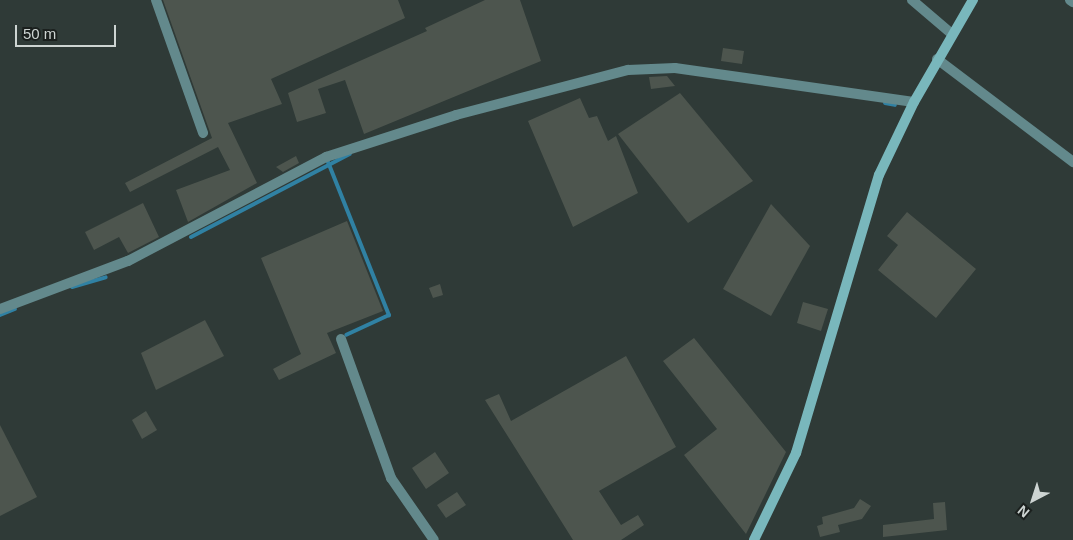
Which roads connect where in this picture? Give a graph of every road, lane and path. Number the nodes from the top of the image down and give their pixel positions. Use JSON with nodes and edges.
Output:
{"nodes":[{"id":1,"x":156,"y":0,"type":"edge"},
{"id":2,"x":912,"y":0,"type":"edge"},
{"id":3,"x":973,"y":0,"type":"edge"},
{"id":4,"x":1070,"y":0,"type":"edge"},
{"id":5,"x":1073,"y":2,"type":"edge"},
{"id":6,"x":952,"y":34,"type":"junction"},
{"id":7,"x":937,"y":59,"type":"junction"},
{"id":8,"x":914,"y":102,"type":"junction"},
{"id":9,"x":204,"y":132,"type":"dead end"},
{"id":10,"x":1073,"y":162,"type":"edge"},
{"id":11,"x":0,"y":309,"type":"edge"},
{"id":12,"x":342,"y":339,"type":"dead end"},
{"id":13,"x":434,"y":540,"type":"edge"},
{"id":14,"x":754,"y":540,"type":"edge"}],
"edges":[{"from":1,"to":9,"type":"street"},
{"from":2,"to":6,"type":"street"},
{"from":3,"to":6,"type":"street"},
{"from":4,"to":5,"type":"street"},
{"from":6,"to":7,"type":"street"},
{"from":7,"to":8,"type":"street"},
{"from":7,"to":10,"type":"street"},
{"from":8,"to":11,"type":"street"},
{"from":8,"to":14,"type":"street"},
{"from":12,"to":13,"type":"street"}]}
